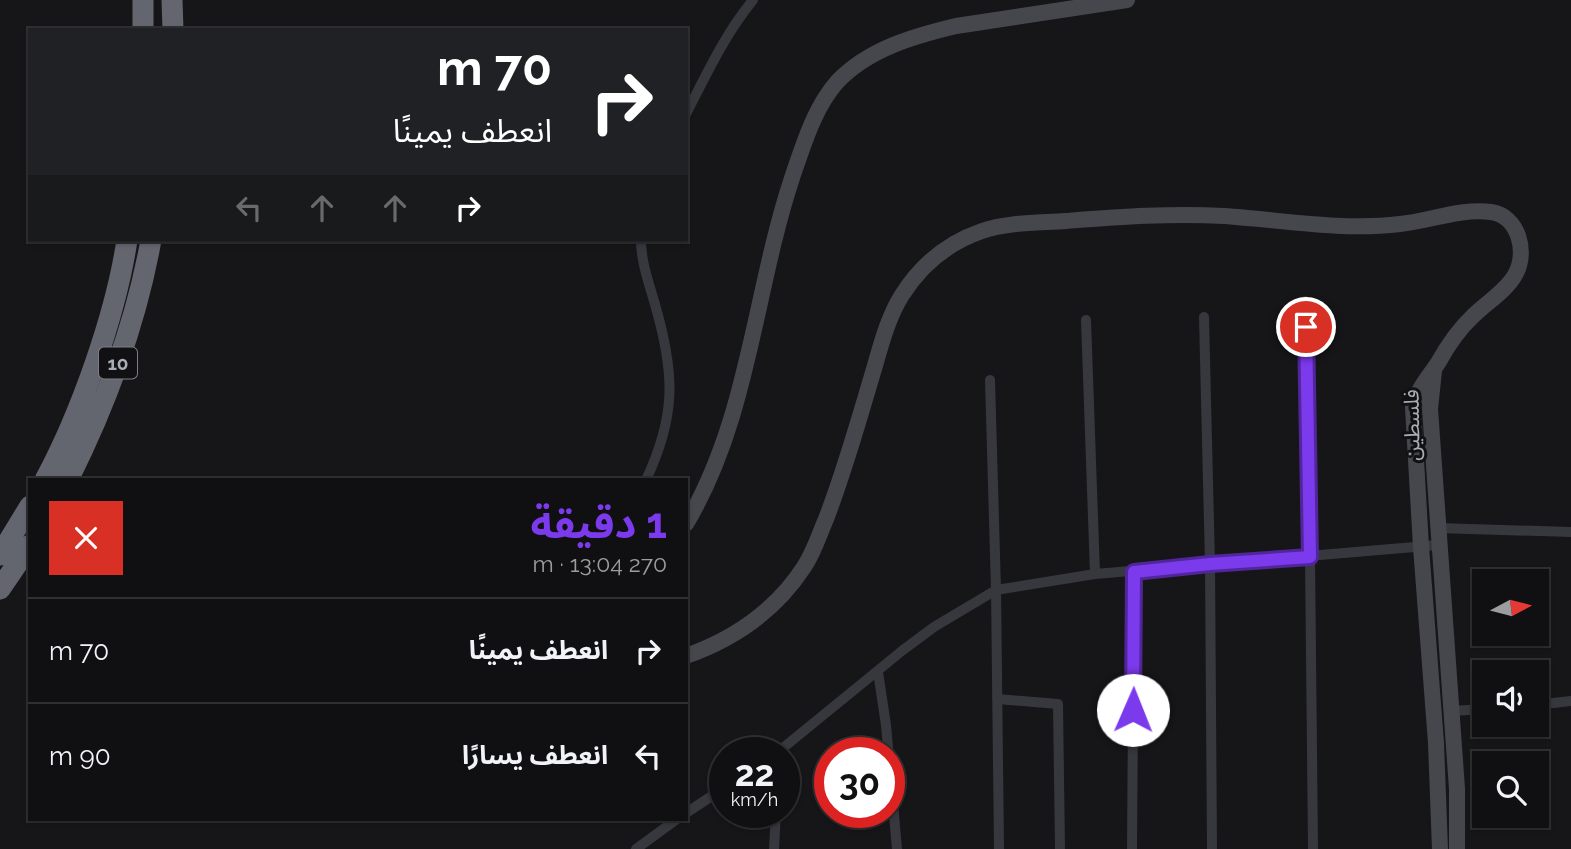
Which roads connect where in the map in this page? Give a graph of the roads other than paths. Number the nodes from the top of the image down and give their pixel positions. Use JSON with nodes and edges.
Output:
{"nodes":[{"id":1,"x":143,"y":0,"type":"edge"},
{"id":2,"x":172,"y":0,"type":"edge"},
{"id":3,"x":753,"y":0,"type":"edge"},
{"id":4,"x":1126,"y":0,"type":"edge"},
{"id":5,"x":143,"y":28,"type":"edge"},
{"id":6,"x":173,"y":28,"type":"edge"},
{"id":7,"x":688,"y":110,"type":"edge"},
{"id":8,"x":127,"y":242,"type":"edge"},
{"id":9,"x":151,"y":242,"type":"edge"},
{"id":10,"x":641,"y":242,"type":"edge"},
{"id":11,"x":1305,"y":301,"type":"dead end"},
{"id":12,"x":1204,"y":317,"type":"dead end"},
{"id":13,"x":1086,"y":320,"type":"dead end"},
{"id":14,"x":1436,"y":366,"type":"junction"},
{"id":15,"x":990,"y":380,"type":"dead end"},
{"id":16,"x":1431,"y":423,"type":"junction"},
{"id":17,"x":1412,"y":425,"type":"junction"},
{"id":18,"x":45,"y":478,"type":"edge"},
{"id":19,"x":69,"y":478,"type":"edge"},
{"id":20,"x":647,"y":478,"type":"edge"},
{"id":21,"x":28,"y":509,"type":"edge"},
{"id":22,"x":688,"y":520,"type":"edge"},
{"id":23,"x":1437,"y":528,"type":"junction"},
{"id":24,"x":1571,"y":532,"type":"edge"},
{"id":25,"x":1438,"y":545,"type":"junction"},
{"id":26,"x":1420,"y":547,"type":"junction"},
{"id":27,"x":28,"y":548,"type":"edge"},
{"id":28,"x":0,"y":555,"type":"edge"},
{"id":29,"x":1310,"y":557,"type":"junction"},
{"id":30,"x":1210,"y":564,"type":"junction"},
{"id":31,"x":1134,"y":572,"type":"junction"},
{"id":32,"x":1095,"y":574,"type":"junction"},
{"id":33,"x":0,"y":589,"type":"edge"},
{"id":34,"x":996,"y":590,"type":"junction"},
{"id":35,"x":688,"y":655,"type":"edge"},
{"id":36,"x":878,"y":672,"type":"junction"},
{"id":37,"x":997,"y":699,"type":"junction"},
{"id":38,"x":1571,"y":701,"type":"edge"},
{"id":39,"x":1549,"y":704,"type":"edge"},
{"id":40,"x":1472,"y":710,"type":"edge"},
{"id":41,"x":1452,"y":711,"type":"junction"},
{"id":42,"x":797,"y":737,"type":"edge"},
{"id":43,"x":709,"y":798,"type":"edge"},
{"id":44,"x":688,"y":812,"type":"edge"},
{"id":45,"x":674,"y":821,"type":"edge"},
{"id":46,"x":775,"y":828,"type":"edge"},
{"id":47,"x":636,"y":849,"type":"edge"},
{"id":48,"x":774,"y":849,"type":"edge"},
{"id":49,"x":897,"y":849,"type":"edge"},
{"id":50,"x":999,"y":849,"type":"edge"},
{"id":51,"x":1060,"y":849,"type":"edge"},
{"id":52,"x":1132,"y":849,"type":"edge"},
{"id":53,"x":1212,"y":849,"type":"edge"},
{"id":54,"x":1313,"y":849,"type":"edge"},
{"id":55,"x":1440,"y":849,"type":"edge"},
{"id":56,"x":1457,"y":849,"type":"edge"}],
"edges":[{"from":1,"to":5,"type":"highway"},
{"from":2,"to":6,"type":"highway"},
{"from":3,"to":7,"type":"street"},
{"from":4,"to":22,"type":"street"},
{"from":8,"to":18,"type":"highway","number":"10"},
{"from":9,"to":19,"type":"highway","number":"10"},
{"from":10,"to":20,"type":"street"},
{"from":11,"to":29,"type":"street"},
{"from":12,"to":30,"type":"street"},
{"from":13,"to":32,"type":"street"},
{"from":14,"to":16,"type":"street","name":"فلسطين"},
{"from":14,"to":17,"type":"street","name":"فلسطين"},
{"from":14,"to":35,"type":"street"},
{"from":15,"to":34,"type":"street"},
{"from":16,"to":17,"type":"street"},
{"from":16,"to":23,"type":"street","name":"فلسطين"},
{"from":17,"to":26,"type":"street","name":"فلسطين"},
{"from":21,"to":28,"type":"highway"},
{"from":23,"to":24,"type":"street"},
{"from":23,"to":25,"type":"street","name":"فلسطين"},
{"from":25,"to":26,"type":"street"},
{"from":25,"to":41,"type":"street","name":"فلسطين"},
{"from":26,"to":29,"type":"street"},
{"from":26,"to":55,"type":"street","name":"فلسطين"},
{"from":27,"to":33,"type":"highway"},
{"from":29,"to":30,"type":"street"},
{"from":29,"to":54,"type":"street"},
{"from":30,"to":31,"type":"street"},
{"from":30,"to":53,"type":"street"},
{"from":31,"to":32,"type":"street"},
{"from":31,"to":52,"type":"street"},
{"from":32,"to":34,"type":"street"},
{"from":34,"to":36,"type":"street"},
{"from":34,"to":37,"type":"street"},
{"from":36,"to":42,"type":"street"},
{"from":36,"to":49,"type":"street"},
{"from":37,"to":50,"type":"street"},
{"from":37,"to":51,"type":"street"},
{"from":38,"to":39,"type":"street"},
{"from":40,"to":41,"type":"street"},
{"from":41,"to":56,"type":"street","name":"فلسطين"},
{"from":43,"to":44,"type":"street"},
{"from":45,"to":47,"type":"street"},
{"from":46,"to":48,"type":"street"}]}
